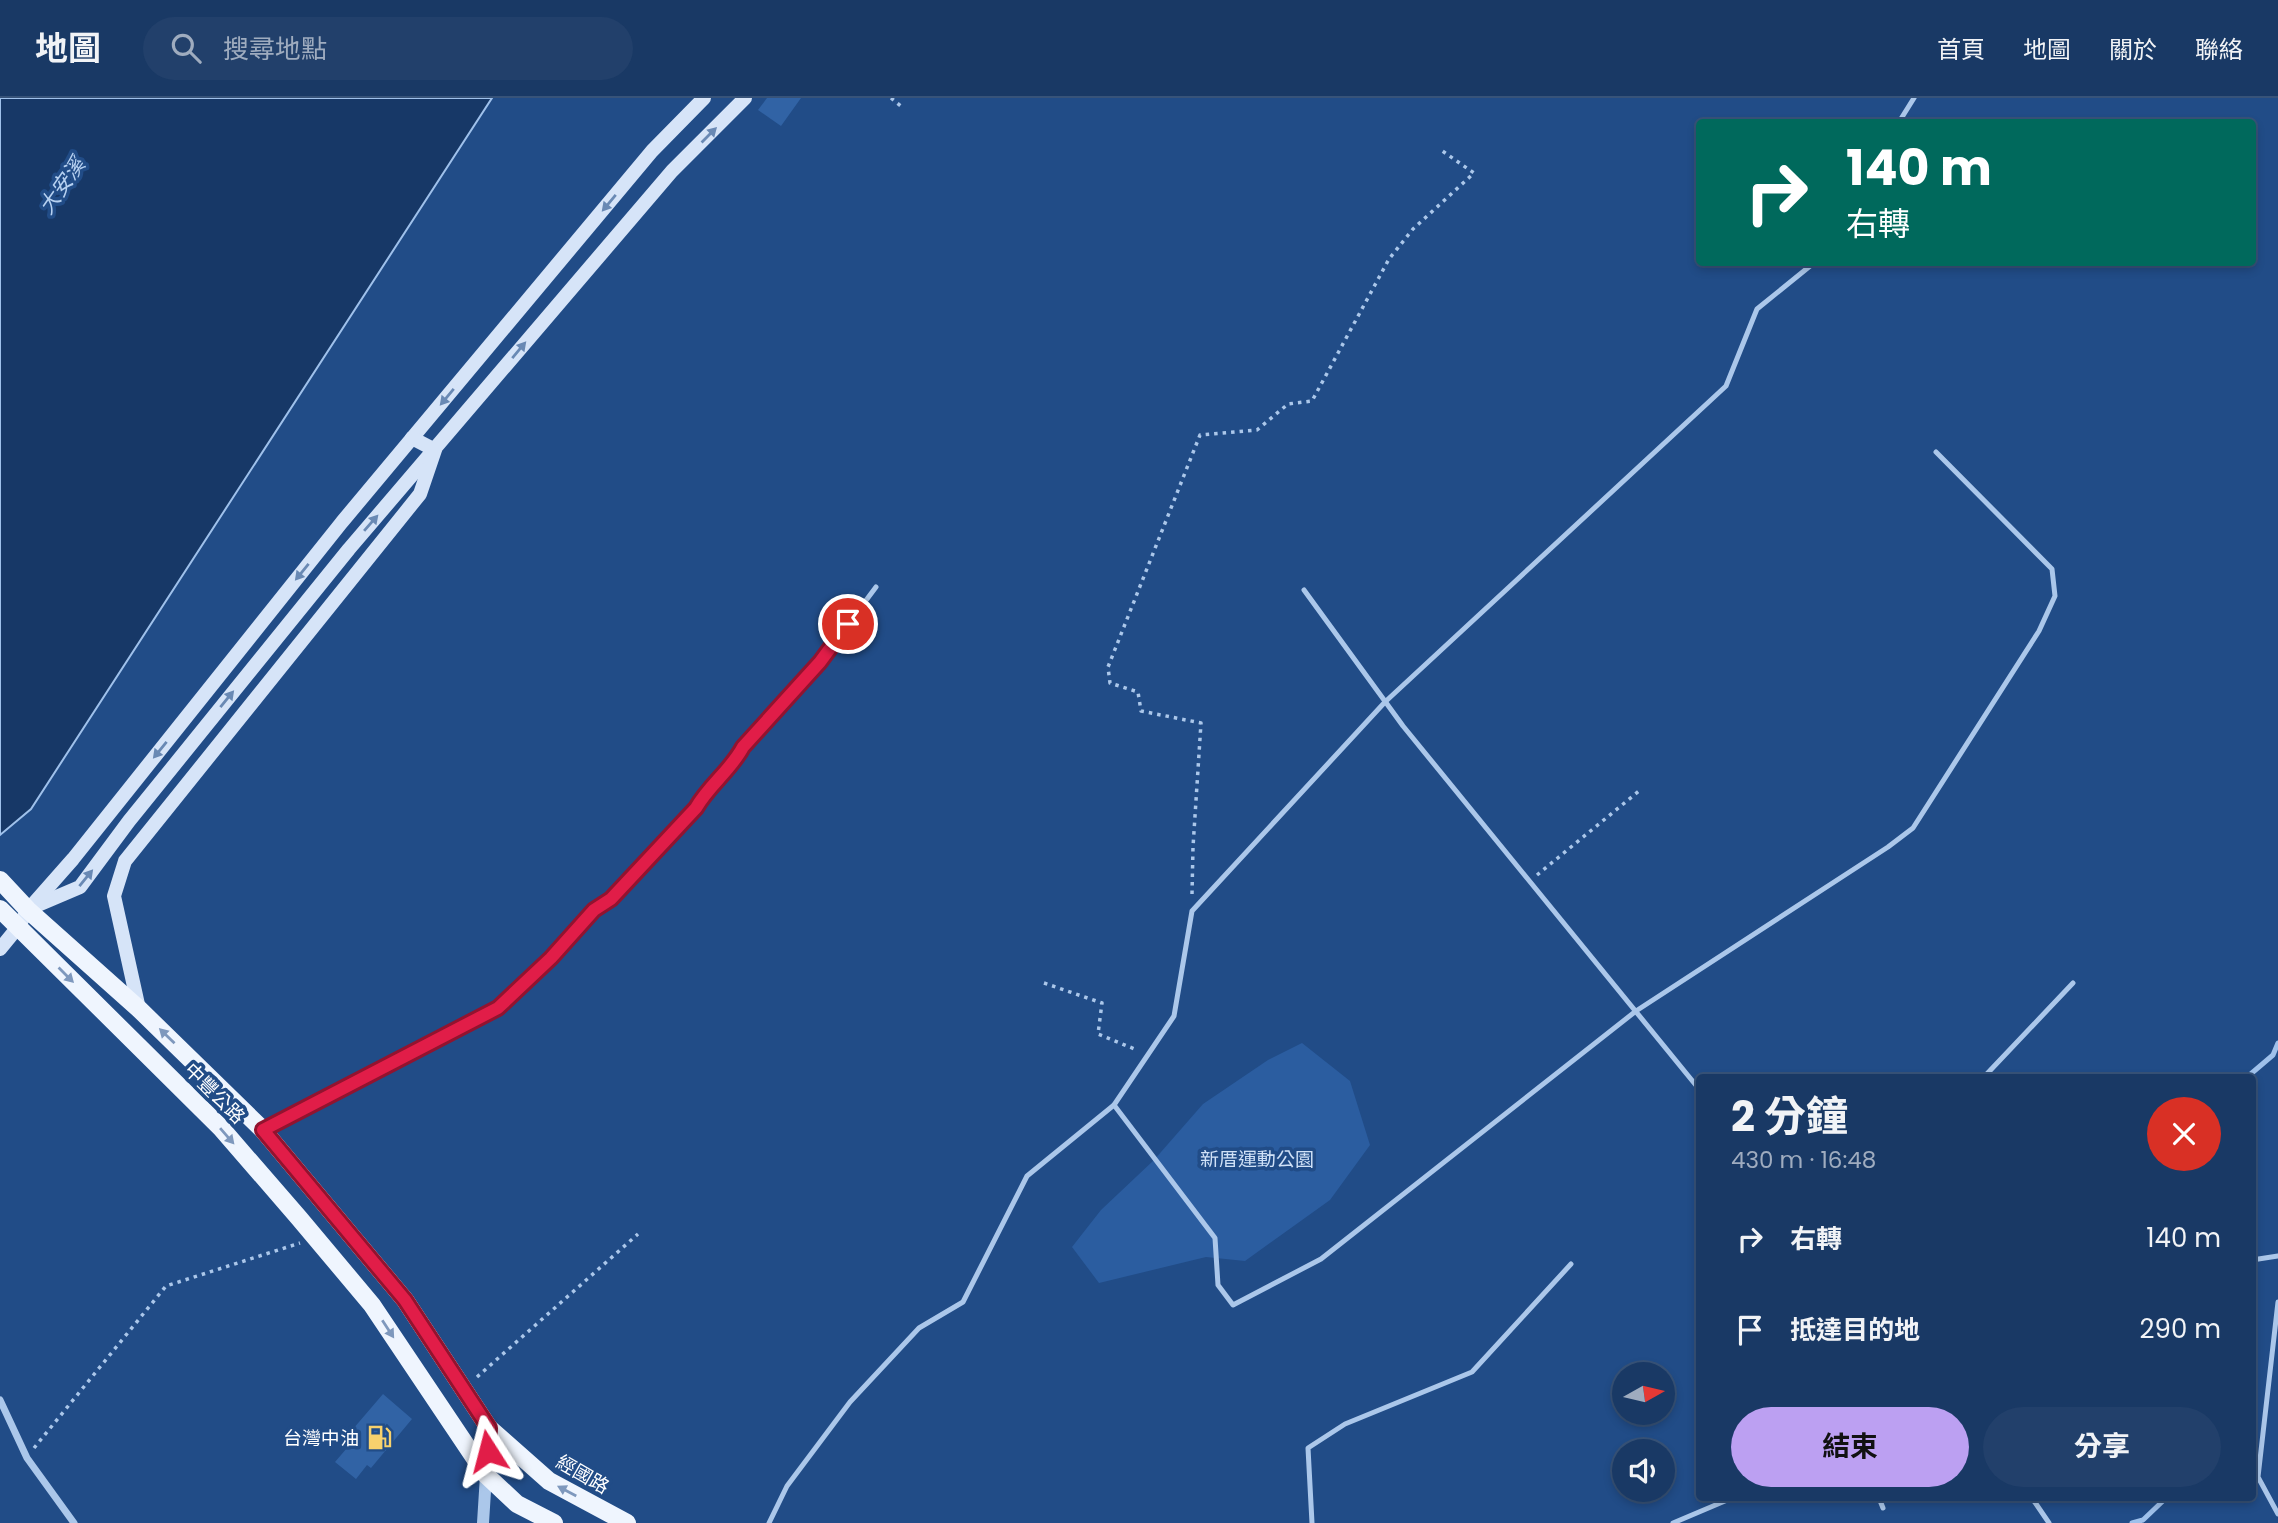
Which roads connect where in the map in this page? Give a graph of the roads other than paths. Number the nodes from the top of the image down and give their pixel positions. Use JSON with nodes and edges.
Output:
{"nodes":[{"id":1,"x":704,"y":98,"type":"edge"},
{"id":2,"x":746,"y":98,"type":"edge"},
{"id":3,"x":1913,"y":98,"type":"edge"},
{"id":4,"x":1901,"y":119,"type":"edge"},
{"id":5,"x":1810,"y":266,"type":"edge"},
{"id":6,"x":412,"y":438,"type":"junction"},
{"id":7,"x":435,"y":450,"type":"junction"},
{"id":8,"x":1936,"y":453,"type":"dead end"},
{"id":9,"x":876,"y":587,"type":"dead end"},
{"id":10,"x":1304,"y":590,"type":"dead end"},
{"id":11,"x":1385,"y":702,"type":"junction"},
{"id":12,"x":0,"y":880,"type":"edge"},
{"id":13,"x":0,"y":909,"type":"edge"},
{"id":14,"x":27,"y":910,"type":"junction"},
{"id":15,"x":18,"y":927,"type":"junction"},
{"id":16,"x":0,"y":949,"type":"edge"},
{"id":17,"x":2073,"y":983,"type":"dead end"},
{"id":18,"x":139,"y":1009,"type":"junction"},
{"id":19,"x":1636,"y":1011,"type":"junction"},
{"id":20,"x":1987,"y":1074,"type":"edge"},
{"id":21,"x":1696,"y":1085,"type":"edge"},
{"id":22,"x":1114,"y":1105,"type":"junction"},
{"id":23,"x":263,"y":1130,"type":"junction"},
{"id":24,"x":2278,"y":1256,"type":"edge"},
{"id":25,"x":2256,"y":1259,"type":"edge"},
{"id":26,"x":1571,"y":1264,"type":"dead end"},
{"id":27,"x":390,"y":1281,"type":"junction"},
{"id":28,"x":367,"y":1299,"type":"junction"},
{"id":29,"x":2278,"y":1301,"type":"edge"},
{"id":30,"x":0,"y":1400,"type":"edge"},
{"id":31,"x":489,"y":1428,"type":"junction"},
{"id":32,"x":486,"y":1475,"type":"junction"},
{"id":33,"x":1725,"y":1501,"type":"edge"},
{"id":34,"x":1880,"y":1501,"type":"edge"},
{"id":35,"x":2034,"y":1501,"type":"edge"},
{"id":36,"x":1883,"y":1508,"type":"dead end"},
{"id":37,"x":2278,"y":1514,"type":"edge"},
{"id":38,"x":74,"y":1523,"type":"edge"},
{"id":39,"x":483,"y":1523,"type":"edge"},
{"id":40,"x":554,"y":1523,"type":"edge"},
{"id":41,"x":627,"y":1523,"type":"edge"},
{"id":42,"x":769,"y":1523,"type":"edge"},
{"id":43,"x":1312,"y":1523,"type":"edge"},
{"id":44,"x":1673,"y":1523,"type":"edge"},
{"id":45,"x":2049,"y":1523,"type":"edge"}],
"edges":[{"from":1,"to":6,"type":"main road","one_way":true},
{"from":7,"to":2,"type":"main road","one_way":true},
{"from":3,"to":4,"type":"lane"},
{"from":5,"to":11,"type":"lane"},
{"from":6,"to":7,"type":"main road"},
{"from":6,"to":14,"type":"main road","one_way":true},
{"from":14,"to":7,"type":"main road","one_way":true},
{"from":7,"to":18,"type":"main road"},
{"from":8,"to":19,"type":"lane"},
{"from":9,"to":23,"type":"lane"},
{"from":10,"to":11,"type":"lane"},
{"from":11,"to":19,"type":"lane"},
{"from":11,"to":22,"type":"lane"},
{"from":12,"to":14,"type":"main road","name":"中豐公路"},
{"from":13,"to":15,"type":"main road","name":"中豐公路"},
{"from":14,"to":15,"type":"main road"},
{"from":14,"to":18,"type":"main road","name":"中豐公路"},
{"from":15,"to":16,"type":"main road"},
{"from":15,"to":28,"type":"main road","name":"中豐公路","one_way":true},
{"from":17,"to":20,"type":"lane"},
{"from":23,"to":18,"type":"main road","name":"中豐公路","one_way":true},
{"from":19,"to":21,"type":"lane"},
{"from":19,"to":22,"type":"lane"},
{"from":22,"to":42,"type":"lane"},
{"from":23,"to":27,"type":"main road","name":"中豐公路"},
{"from":24,"to":25,"type":"lane"},
{"from":26,"to":43,"type":"lane"},
{"from":27,"to":28,"type":"main road"},
{"from":27,"to":31,"type":"main road","name":"中豐公路"},
{"from":28,"to":32,"type":"main road","name":"中豐公路","one_way":true},
{"from":29,"to":37,"type":"lane"},
{"from":30,"to":38,"type":"street"},
{"from":31,"to":32,"type":"street"},
{"from":41,"to":31,"type":"main road","name":"經國路","one_way":true},
{"from":32,"to":39,"type":"street"},
{"from":32,"to":40,"type":"main road"},
{"from":33,"to":44,"type":"lane"},
{"from":34,"to":36,"type":"lane"},
{"from":35,"to":45,"type":"lane"}]}
